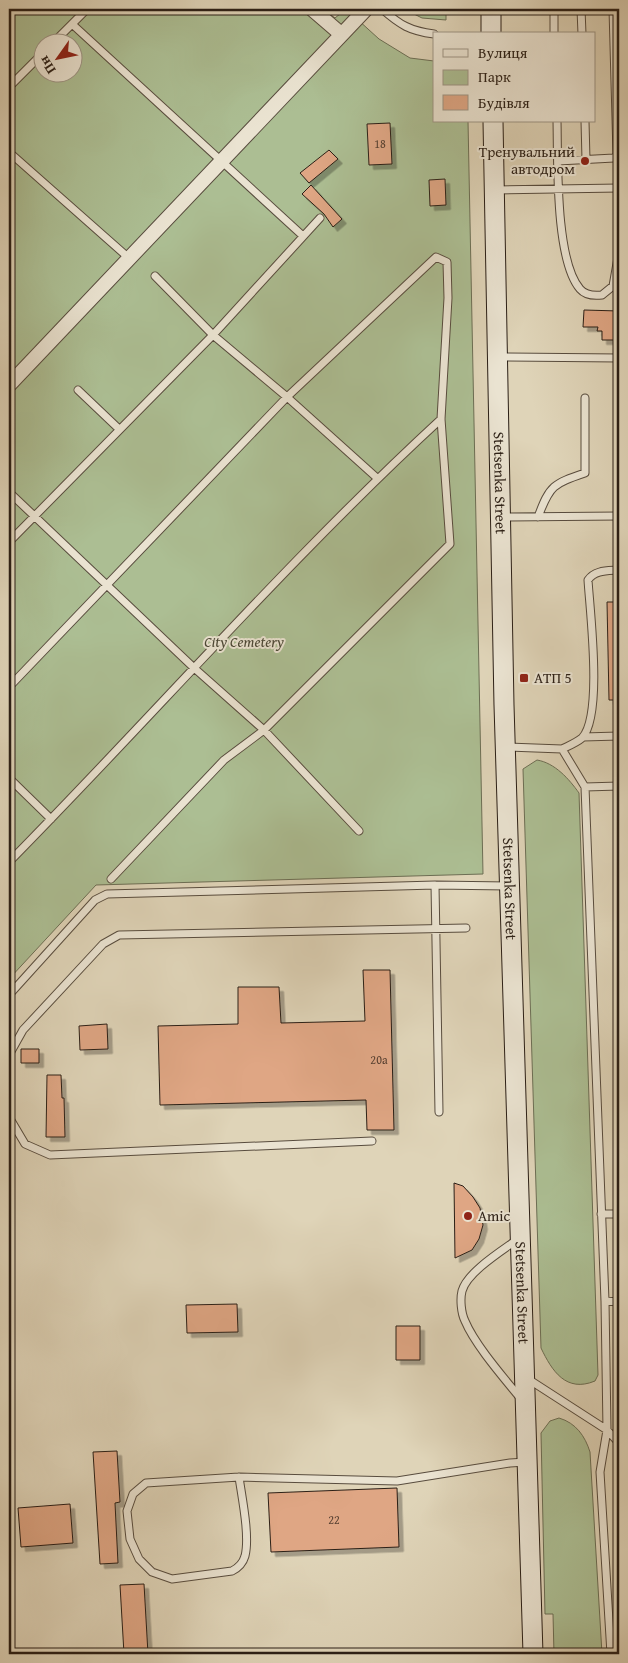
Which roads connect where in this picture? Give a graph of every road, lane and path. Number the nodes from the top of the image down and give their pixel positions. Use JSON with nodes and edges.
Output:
{"nodes":[{"id":1,"x":87,"y":9,"type":"edge"},
{"id":2,"x":312,"y":9,"type":"edge"},
{"id":3,"x":366,"y":9,"type":"edge"},
{"id":4,"x":382,"y":9,"type":"edge"},
{"id":5,"x":491,"y":9,"type":"edge"},
{"id":6,"x":554,"y":9,"type":"edge"},
{"id":7,"x":581,"y":9,"type":"edge"},
{"id":8,"x":612,"y":9,"type":"edge"},
{"id":9,"x":72,"y":24,"type":"junction"},
{"id":10,"x":64,"y":32,"type":"edge"},
{"id":11,"x":491,"y":32,"type":"edge"},
{"id":12,"x":554,"y":32,"type":"edge"},
{"id":13,"x":582,"y":32,"type":"edge"},
{"id":14,"x":342,"y":34,"type":"junction"},
{"id":15,"x":433,"y":34,"type":"edge"},
{"id":16,"x":32,"y":64,"type":"edge"},
{"id":17,"x":9,"y":87,"type":"edge"},
{"id":18,"x":493,"y":122,"type":"edge"},
{"id":19,"x":557,"y":122,"type":"edge"},
{"id":20,"x":585,"y":122,"type":"edge"},
{"id":21,"x":9,"y":152,"type":"edge"},
{"id":22,"x":586,"y":160,"type":"junction"},
{"id":23,"x":223,"y":161,"type":"junction"},
{"id":24,"x":558,"y":161,"type":"junction"},
{"id":25,"x":559,"y":188,"type":"junction"},
{"id":26,"x":619,"y":188,"type":"edge"},
{"id":27,"x":495,"y":190,"type":"junction"},
{"id":28,"x":320,"y":218,"type":"dead end"},
{"id":29,"x":303,"y":236,"type":"junction"},
{"id":30,"x":619,"y":252,"type":"edge"},
{"id":31,"x":130,"y":259,"type":"junction"},
{"id":32,"x":155,"y":276,"type":"dead end"},
{"id":33,"x":213,"y":334,"type":"junction"},
{"id":34,"x":499,"y":357,"type":"junction"},
{"id":35,"x":619,"y":358,"type":"edge"},
{"id":36,"x":9,"y":385,"type":"edge"},
{"id":37,"x":78,"y":390,"type":"dead end"},
{"id":38,"x":287,"y":396,"type":"junction"},
{"id":39,"x":585,"y":398,"type":"dead end"},
{"id":40,"x":441,"y":419,"type":"junction"},
{"id":41,"x":119,"y":429,"type":"junction"},
{"id":42,"x":377,"y":478,"type":"junction"},
{"id":43,"x":9,"y":492,"type":"edge"},
{"id":44,"x":34,"y":515,"type":"junction"},
{"id":45,"x":619,"y":516,"type":"edge"},
{"id":46,"x":501,"y":517,"type":"junction"},
{"id":47,"x":538,"y":517,"type":"junction"},
{"id":48,"x":9,"y":542,"type":"edge"},
{"id":49,"x":619,"y":570,"type":"edge"},
{"id":50,"x":107,"y":584,"type":"junction"},
{"id":51,"x":193,"y":667,"type":"junction"},
{"id":52,"x":9,"y":687,"type":"edge"},
{"id":53,"x":264,"y":730,"type":"junction"},
{"id":54,"x":619,"y":736,"type":"edge"},
{"id":55,"x":583,"y":737,"type":"junction"},
{"id":56,"x":506,"y":747,"type":"junction"},
{"id":57,"x":562,"y":750,"type":"junction"},
{"id":58,"x":9,"y":778,"type":"edge"},
{"id":59,"x":619,"y":786,"type":"edge"},
{"id":60,"x":585,"y":787,"type":"junction"},
{"id":61,"x":51,"y":819,"type":"junction"},
{"id":62,"x":359,"y":831,"type":"dead end"},
{"id":63,"x":9,"y":862,"type":"edge"},
{"id":64,"x":111,"y":879,"type":"dead end"},
{"id":65,"x":435,"y":885,"type":"junction"},
{"id":66,"x":511,"y":886,"type":"junction"},
{"id":67,"x":435,"y":927,"type":"junction"},
{"id":68,"x":466,"y":928,"type":"dead end"},
{"id":69,"x":9,"y":995,"type":"edge"},
{"id":70,"x":9,"y":1055,"type":"edge"},
{"id":71,"x":440,"y":1112,"type":"dead end"},
{"id":72,"x":9,"y":1117,"type":"edge"},
{"id":73,"x":372,"y":1141,"type":"dead end"},
{"id":74,"x":601,"y":1214,"type":"junction"},
{"id":75,"x":619,"y":1214,"type":"edge"},
{"id":76,"x":521,"y":1237,"type":"junction"},
{"id":77,"x":605,"y":1301,"type":"junction"},
{"id":78,"x":619,"y":1302,"type":"edge"},
{"id":79,"x":525,"y":1378,"type":"junction"},
{"id":80,"x":526,"y":1404,"type":"junction"},
{"id":81,"x":607,"y":1430,"type":"junction"},
{"id":82,"x":619,"y":1443,"type":"edge"},
{"id":83,"x":528,"y":1462,"type":"junction"},
{"id":84,"x":239,"y":1477,"type":"junction"},
{"id":85,"x":533,"y":1654,"type":"edge"},
{"id":86,"x":611,"y":1654,"type":"edge"}],
"edges":[{"from":1,"to":9,"type":"lane"},
{"from":2,"to":14,"type":"street"},
{"from":3,"to":14,"type":"street"},
{"from":4,"to":15,"type":"lane"},
{"from":5,"to":11,"type":"main road"},
{"from":6,"to":12,"type":"lane"},
{"from":7,"to":13,"type":"lane"},
{"from":8,"to":22,"type":"lane"},
{"from":9,"to":10,"type":"lane"},
{"from":9,"to":23,"type":"lane"},
{"from":14,"to":23,"type":"street"},
{"from":16,"to":17,"type":"lane"},
{"from":18,"to":27,"type":"main road","name":"Stetsenka Street"},
{"from":19,"to":24,"type":"lane"},
{"from":20,"to":22,"type":"lane"},
{"from":21,"to":31,"type":"lane"},
{"from":22,"to":24,"type":"lane"},
{"from":23,"to":29,"type":"lane"},
{"from":23,"to":31,"type":"street"},
{"from":24,"to":25,"type":"lane"},
{"from":25,"to":26,"type":"lane"},
{"from":25,"to":27,"type":"lane"},
{"from":25,"to":30,"type":"lane"},
{"from":27,"to":34,"type":"main road","name":"Stetsenka Street"},
{"from":28,"to":29,"type":"lane"},
{"from":29,"to":33,"type":"lane"},
{"from":31,"to":36,"type":"street"},
{"from":32,"to":33,"type":"lane"},
{"from":33,"to":38,"type":"lane"},
{"from":33,"to":41,"type":"lane"},
{"from":34,"to":35,"type":"lane"},
{"from":34,"to":46,"type":"main road","name":"Stetsenka Street"},
{"from":37,"to":41,"type":"lane"},
{"from":38,"to":40,"type":"lane"},
{"from":38,"to":42,"type":"lane"},
{"from":38,"to":50,"type":"lane"},
{"from":39,"to":47,"type":"lane"},
{"from":40,"to":42,"type":"lane"},
{"from":40,"to":53,"type":"lane"},
{"from":41,"to":44,"type":"lane"},
{"from":42,"to":51,"type":"lane"},
{"from":43,"to":44,"type":"lane"},
{"from":44,"to":48,"type":"lane"},
{"from":44,"to":50,"type":"lane"},
{"from":45,"to":47,"type":"lane"},
{"from":46,"to":47,"type":"lane"},
{"from":46,"to":56,"type":"main road","name":"Stetsenka Street"},
{"from":49,"to":55,"type":"lane"},
{"from":50,"to":51,"type":"lane"},
{"from":50,"to":52,"type":"lane"},
{"from":51,"to":53,"type":"lane"},
{"from":51,"to":61,"type":"lane"},
{"from":53,"to":62,"type":"lane"},
{"from":53,"to":64,"type":"lane"},
{"from":54,"to":55,"type":"lane"},
{"from":55,"to":57,"type":"lane"},
{"from":56,"to":57,"type":"lane"},
{"from":56,"to":66,"type":"main road","name":"Stetsenka Street"},
{"from":57,"to":60,"type":"lane"},
{"from":58,"to":61,"type":"lane"},
{"from":59,"to":60,"type":"lane"},
{"from":60,"to":74,"type":"lane"},
{"from":61,"to":63,"type":"lane"},
{"from":65,"to":66,"type":"lane"},
{"from":65,"to":67,"type":"lane"},
{"from":65,"to":69,"type":"lane"},
{"from":66,"to":76,"type":"main road","name":"Stetsenka Street"},
{"from":67,"to":68,"type":"lane"},
{"from":67,"to":70,"type":"lane"},
{"from":67,"to":71,"type":"lane"},
{"from":72,"to":73,"type":"lane"},
{"from":74,"to":75,"type":"lane"},
{"from":74,"to":77,"type":"lane"},
{"from":76,"to":79,"type":"main road","name":"Stetsenka Street"},
{"from":76,"to":80,"type":"lane"},
{"from":77,"to":78,"type":"lane"},
{"from":77,"to":81,"type":"lane"},
{"from":79,"to":80,"type":"main road","name":"Stetsenka Street"},
{"from":79,"to":81,"type":"lane"},
{"from":80,"to":83,"type":"main road","name":"Stetsenka Street"},
{"from":81,"to":82,"type":"lane"},
{"from":81,"to":86,"type":"lane"},
{"from":83,"to":84,"type":"lane"},
{"from":83,"to":85,"type":"main road","name":"Stetsenka Street"},
{"from":84,"to":84,"type":"lane"}]}
